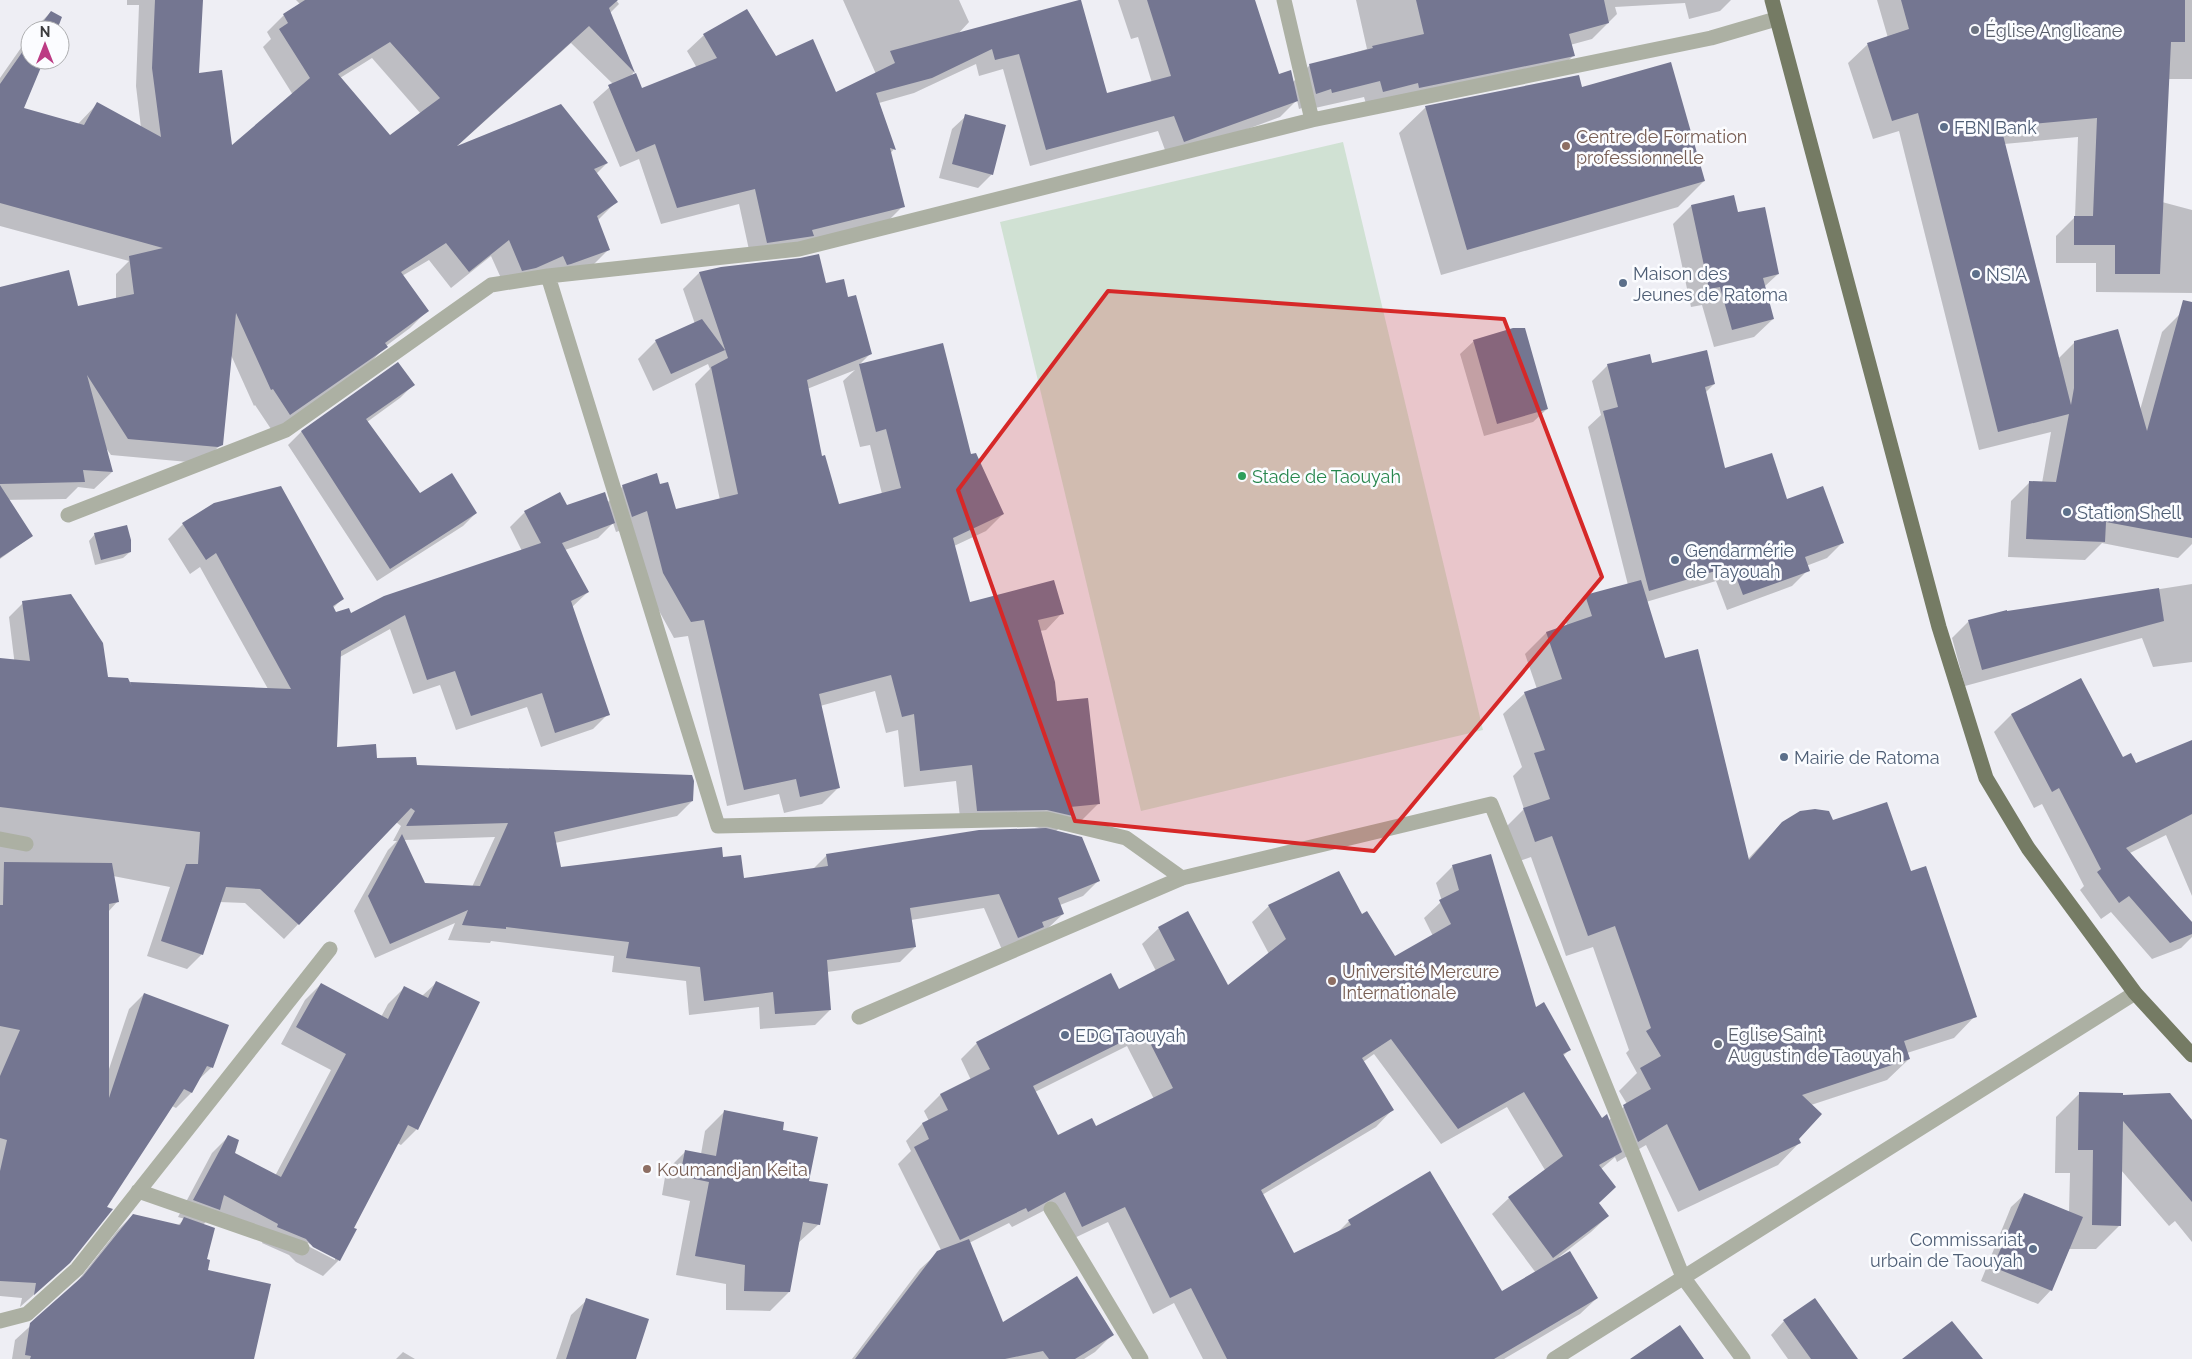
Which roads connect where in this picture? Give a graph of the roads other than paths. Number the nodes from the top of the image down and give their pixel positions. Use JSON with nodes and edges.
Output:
{"nodes":[{"id":1,"x":1284,"y":0,"type":"edge"},
{"id":2,"x":1772,"y":0,"type":"edge"},
{"id":3,"x":1776,"y":19,"type":"junction"},
{"id":4,"x":1312,"y":120,"type":"junction"},
{"id":5,"x":548,"y":276,"type":"junction"},
{"id":6,"x":68,"y":515,"type":"dead end"},
{"id":7,"x":0,"y":839,"type":"edge"},
{"id":8,"x":26,"y":844,"type":"dead end"},
{"id":9,"x":1182,"y":878,"type":"junction"},
{"id":10,"x":330,"y":948,"type":"dead end"},
{"id":11,"x":2135,"y":992,"type":"junction"},
{"id":12,"x":859,"y":1017,"type":"dead end"},
{"id":13,"x":2192,"y":1055,"type":"edge"},
{"id":14,"x":138,"y":1191,"type":"junction"},
{"id":15,"x":1052,"y":1209,"type":"dead end"},
{"id":16,"x":302,"y":1248,"type":"dead end"},
{"id":17,"x":1683,"y":1277,"type":"junction"},
{"id":18,"x":0,"y":1320,"type":"edge"},
{"id":19,"x":1141,"y":1359,"type":"edge"},
{"id":20,"x":1554,"y":1359,"type":"edge"},
{"id":21,"x":1743,"y":1359,"type":"edge"}],
"edges":[{"from":1,"to":4,"type":"street"},
{"from":2,"to":3,"type":"main road"},
{"from":3,"to":4,"type":"street"},
{"from":3,"to":11,"type":"main road"},
{"from":4,"to":5,"type":"street"},
{"from":5,"to":6,"type":"street"},
{"from":5,"to":9,"type":"street"},
{"from":7,"to":8,"type":"street"},
{"from":9,"to":12,"type":"street"},
{"from":9,"to":17,"type":"street"},
{"from":10,"to":14,"type":"street"},
{"from":11,"to":13,"type":"main road"},
{"from":11,"to":17,"type":"street"},
{"from":14,"to":16,"type":"street"},
{"from":14,"to":18,"type":"street"},
{"from":15,"to":19,"type":"street"},
{"from":17,"to":20,"type":"street"},
{"from":17,"to":21,"type":"street"}]}
